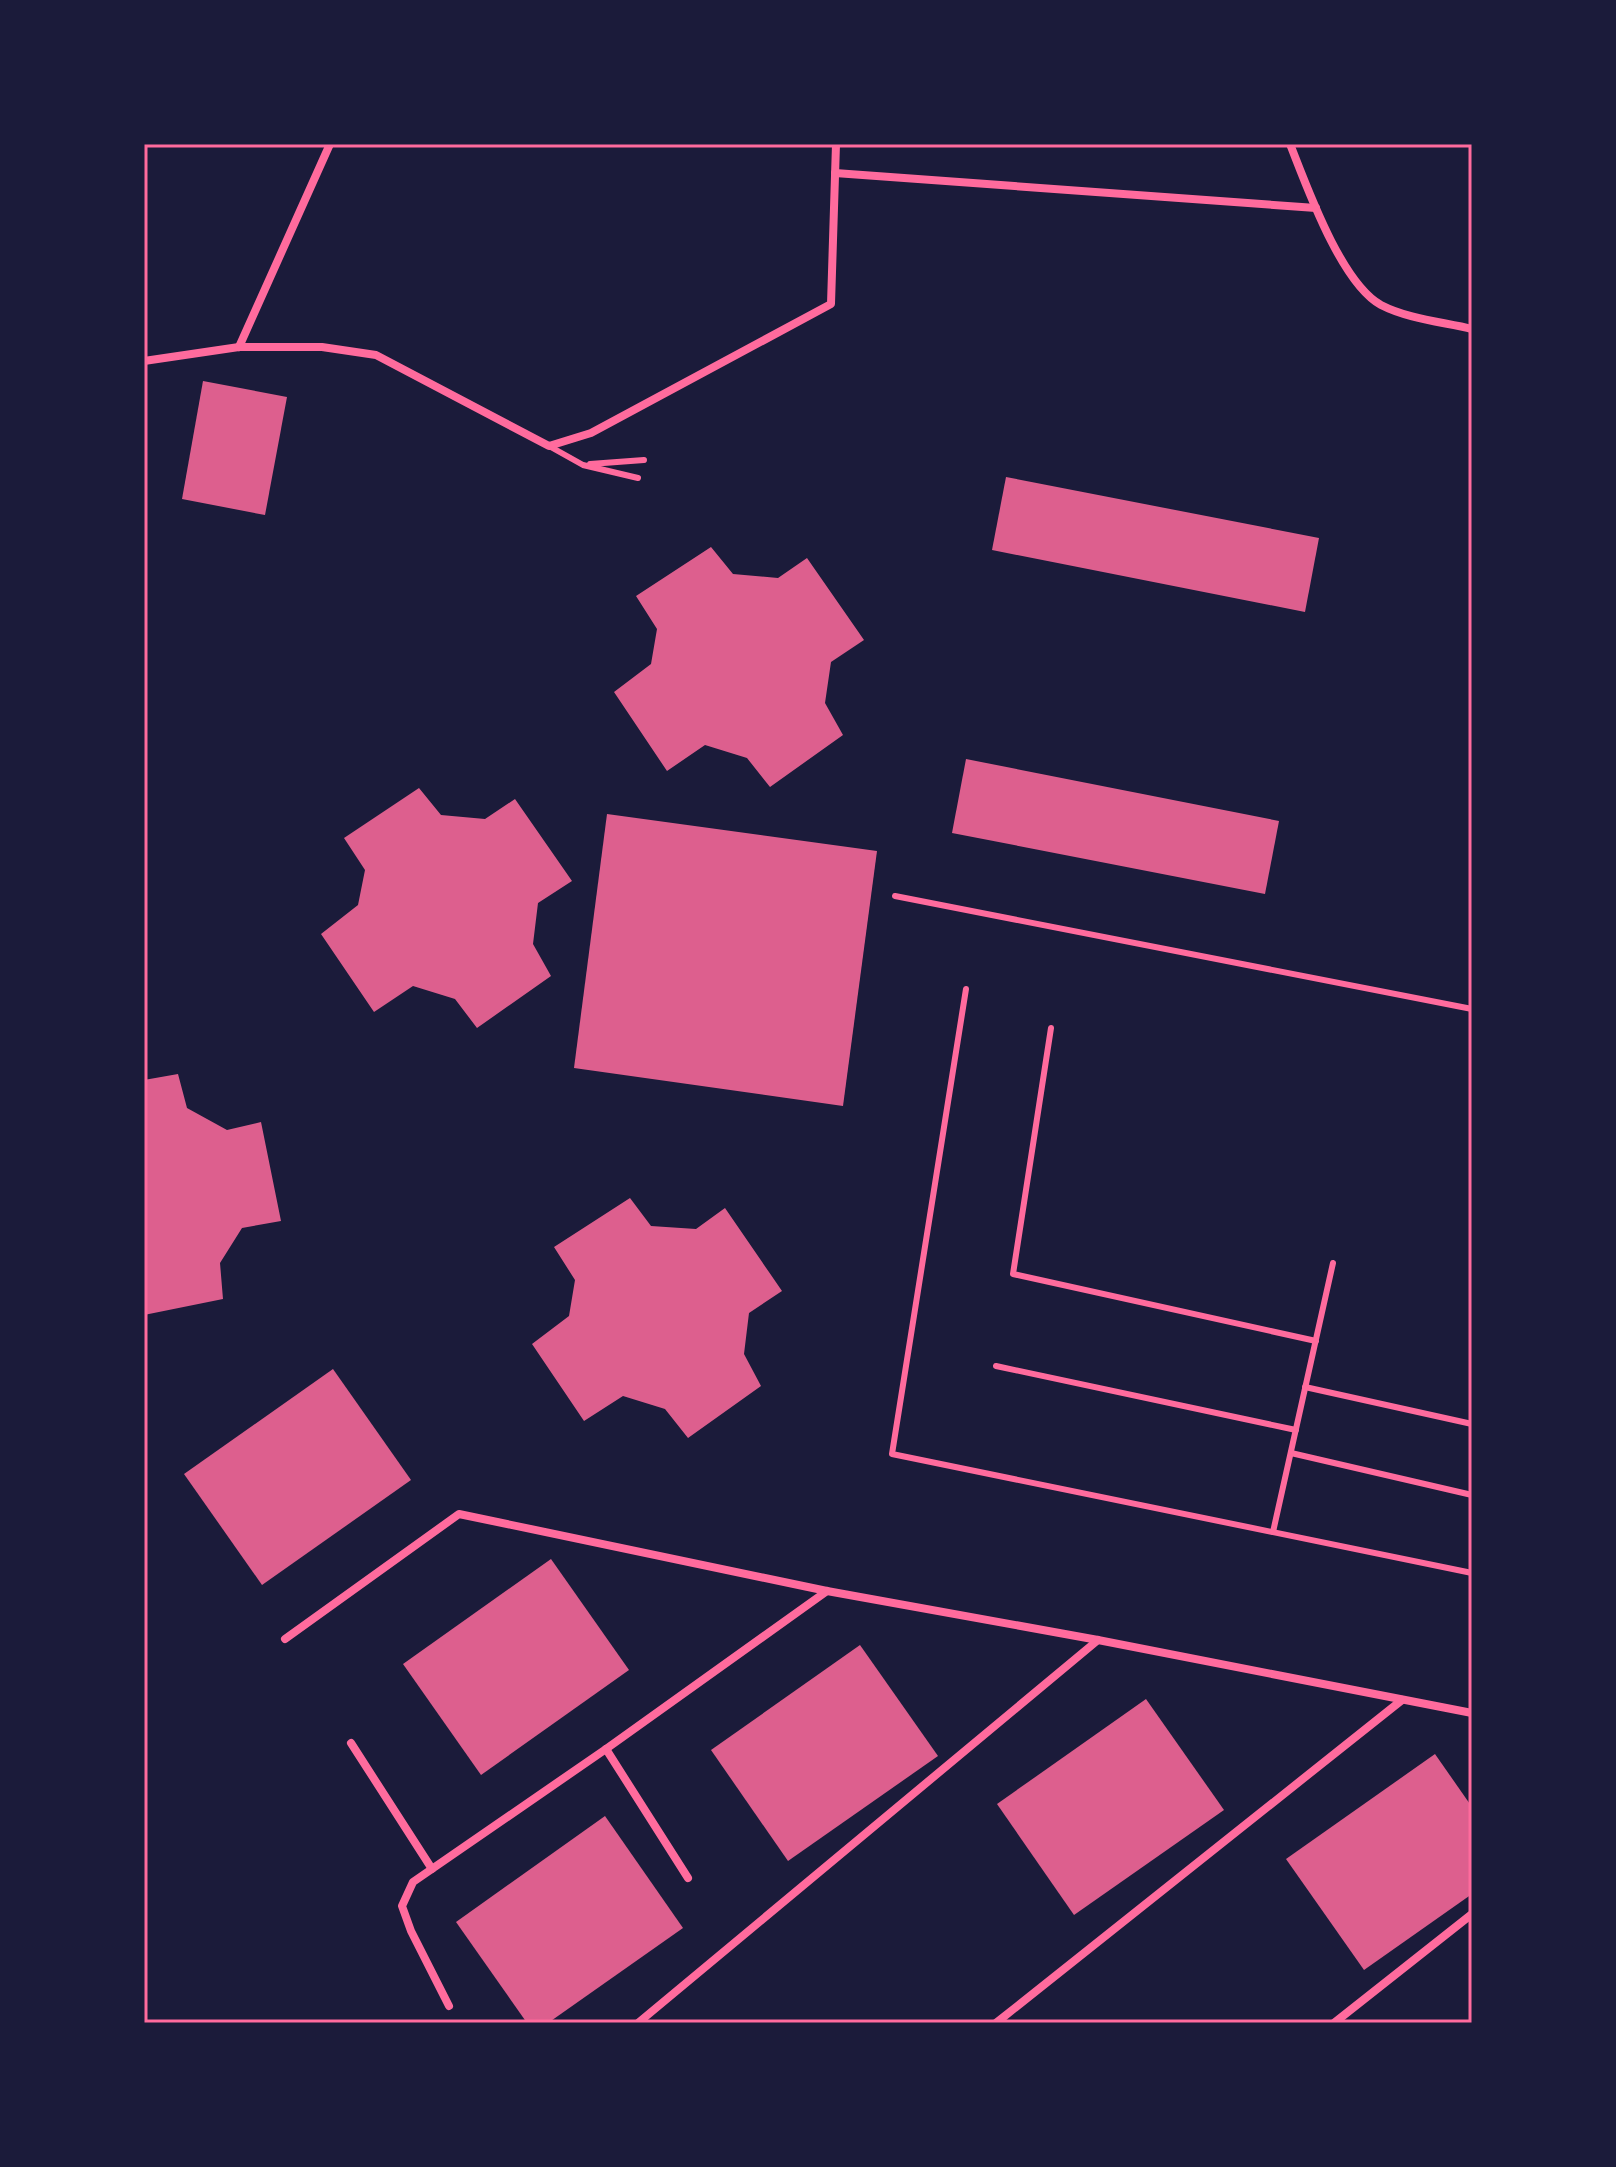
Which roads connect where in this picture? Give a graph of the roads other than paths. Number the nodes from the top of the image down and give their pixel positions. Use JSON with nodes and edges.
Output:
{"nodes":[{"id":1,"x":330,"y":144,"type":"edge"},
{"id":2,"x":836,"y":144,"type":"edge"},
{"id":3,"x":1290,"y":144,"type":"edge"},
{"id":4,"x":835,"y":173,"type":"junction"},
{"id":5,"x":1316,"y":208,"type":"junction"},
{"id":6,"x":1472,"y":329,"type":"edge"},
{"id":7,"x":239,"y":347,"type":"junction"},
{"id":8,"x":144,"y":361,"type":"edge"},
{"id":9,"x":549,"y":446,"type":"junction"},
{"id":10,"x":644,"y":460,"type":"dead end"},
{"id":11,"x":583,"y":465,"type":"junction"},
{"id":12,"x":638,"y":478,"type":"dead end"},
{"id":13,"x":895,"y":896,"type":"dead end"},
{"id":14,"x":966,"y":989,"type":"dead end"},
{"id":15,"x":1472,"y":1009,"type":"edge"},
{"id":16,"x":1051,"y":1028,"type":"dead end"},
{"id":17,"x":1333,"y":1263,"type":"dead end"},
{"id":18,"x":1316,"y":1341,"type":"junction"},
{"id":19,"x":996,"y":1366,"type":"dead end"},
{"id":20,"x":1305,"y":1387,"type":"junction"},
{"id":21,"x":1472,"y":1424,"type":"edge"},
{"id":22,"x":1296,"y":1430,"type":"junction"},
{"id":23,"x":1291,"y":1453,"type":"junction"},
{"id":24,"x":1472,"y":1495,"type":"edge"},
{"id":25,"x":1273,"y":1532,"type":"junction"},
{"id":26,"x":1472,"y":1573,"type":"edge"},
{"id":27,"x":827,"y":1591,"type":"junction"},
{"id":28,"x":285,"y":1639,"type":"dead end"},
{"id":29,"x":1098,"y":1640,"type":"junction"},
{"id":30,"x":1402,"y":1700,"type":"junction"},
{"id":31,"x":1472,"y":1713,"type":"edge"},
{"id":32,"x":351,"y":1743,"type":"dead end"},
{"id":33,"x":606,"y":1749,"type":"junction"},
{"id":34,"x":432,"y":1869,"type":"junction"},
{"id":35,"x":688,"y":1878,"type":"dead end"},
{"id":36,"x":1472,"y":1914,"type":"edge"},
{"id":37,"x":449,"y":2006,"type":"dead end"},
{"id":38,"x":638,"y":2023,"type":"edge"},
{"id":39,"x":996,"y":2023,"type":"edge"},
{"id":40,"x":1334,"y":2023,"type":"edge"}],
"edges":[{"from":1,"to":7,"type":"street"},
{"from":2,"to":4,"type":"street"},
{"from":3,"to":5,"type":"street"},
{"from":4,"to":5,"type":"street"},
{"from":4,"to":9,"type":"street"},
{"from":5,"to":6,"type":"street"},
{"from":7,"to":8,"type":"street"},
{"from":7,"to":9,"type":"street"},
{"from":9,"to":11,"type":"lane"},
{"from":10,"to":11,"type":"lane"},
{"from":11,"to":12,"type":"lane"},
{"from":13,"to":15,"type":"lane"},
{"from":14,"to":25,"type":"lane"},
{"from":16,"to":18,"type":"lane"},
{"from":17,"to":18,"type":"lane"},
{"from":18,"to":20,"type":"lane"},
{"from":19,"to":22,"type":"lane"},
{"from":20,"to":21,"type":"lane"},
{"from":20,"to":22,"type":"lane"},
{"from":22,"to":23,"type":"lane"},
{"from":23,"to":24,"type":"lane"},
{"from":23,"to":25,"type":"lane"},
{"from":25,"to":26,"type":"lane"},
{"from":27,"to":28,"type":"street"},
{"from":27,"to":29,"type":"street"},
{"from":27,"to":33,"type":"street"},
{"from":29,"to":30,"type":"street"},
{"from":29,"to":38,"type":"street"},
{"from":30,"to":31,"type":"street"},
{"from":30,"to":39,"type":"street"},
{"from":32,"to":34,"type":"street"},
{"from":33,"to":34,"type":"street"},
{"from":33,"to":35,"type":"street"},
{"from":34,"to":37,"type":"street"},
{"from":36,"to":40,"type":"street"}]}
